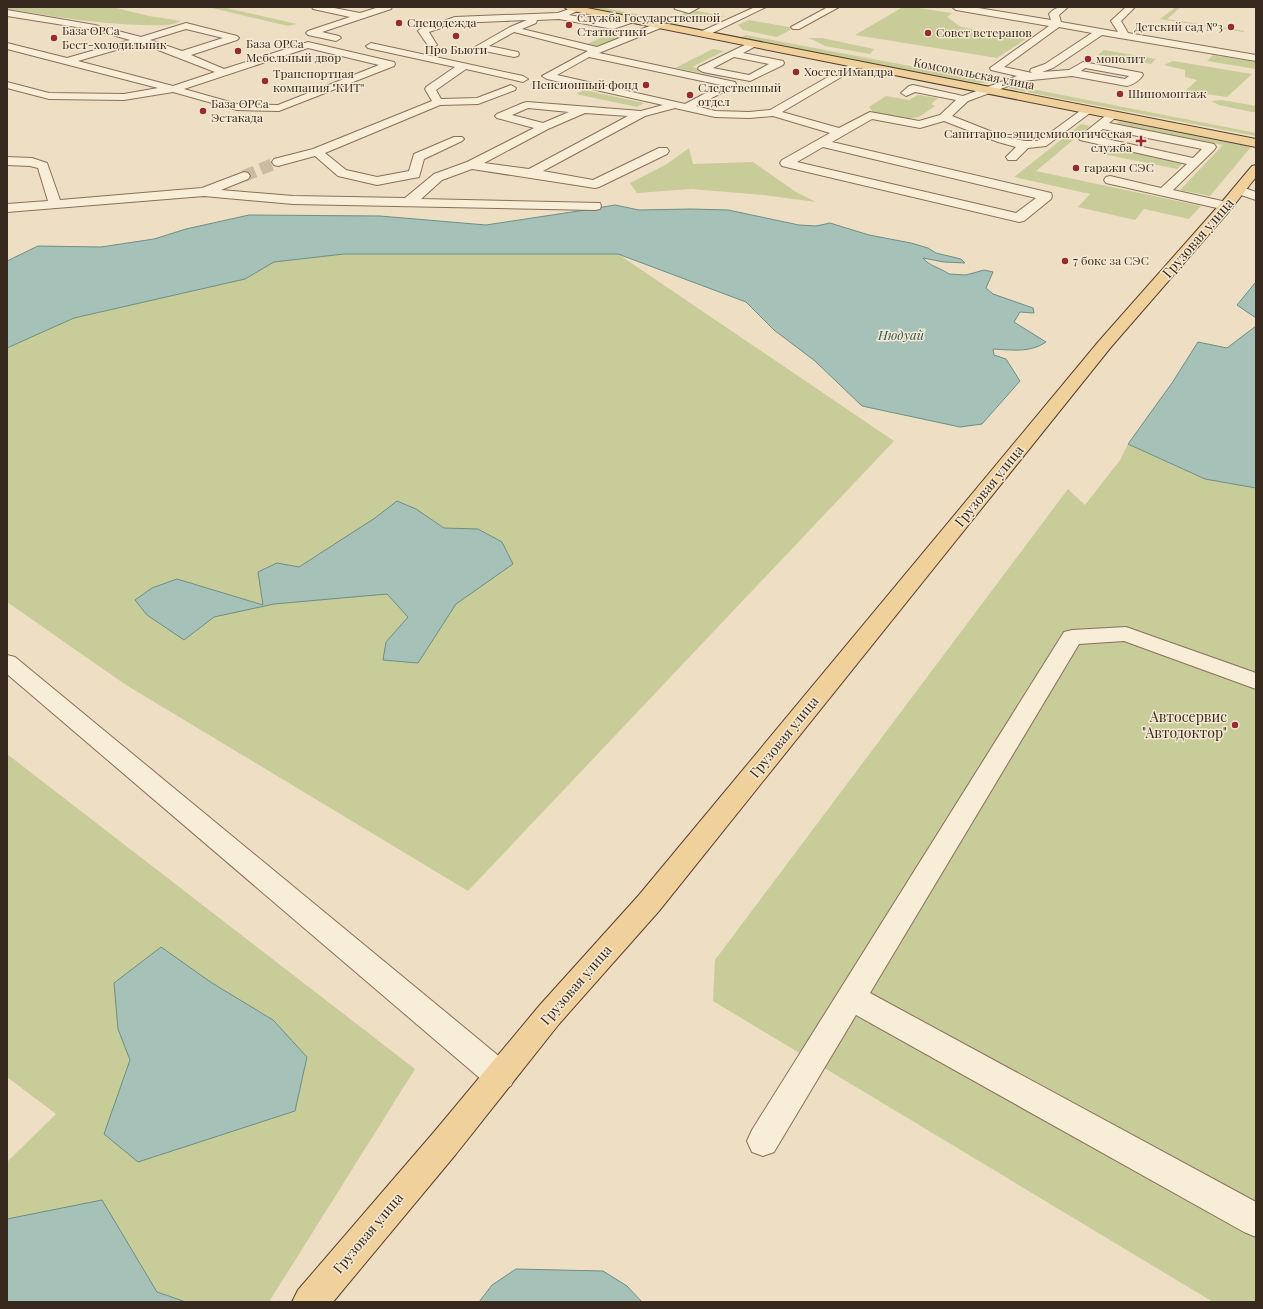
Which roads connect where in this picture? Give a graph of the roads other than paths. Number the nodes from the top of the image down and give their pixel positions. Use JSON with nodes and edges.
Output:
{"nodes":[{"id":1,"x":316,"y":7,"type":"edge"},
{"id":2,"x":388,"y":7,"type":"edge"},
{"id":3,"x":678,"y":7,"type":"edge"},
{"id":4,"x":696,"y":7,"type":"edge"},
{"id":5,"x":762,"y":7,"type":"edge"},
{"id":6,"x":835,"y":7,"type":"edge"},
{"id":7,"x":956,"y":7,"type":"edge"},
{"id":8,"x":1064,"y":7,"type":"edge"},
{"id":9,"x":1131,"y":7,"type":"edge"},
{"id":10,"x":573,"y":8,"type":"edge"},
{"id":11,"x":989,"y":9,"type":"edge"},
{"id":12,"x":7,"y":13,"type":"edge"},
{"id":13,"x":547,"y":15,"type":"junction"},
{"id":14,"x":360,"y":16,"type":"junction"},
{"id":15,"x":559,"y":16,"type":"junction"},
{"id":16,"x":32,"y":17,"type":"junction"},
{"id":17,"x":631,"y":20,"type":"junction"},
{"id":18,"x":7,"y":24,"type":"edge"},
{"id":19,"x":1057,"y":24,"type":"junction"},
{"id":20,"x":660,"y":25,"type":"junction"},
{"id":21,"x":796,"y":27,"type":"dead end"},
{"id":22,"x":513,"y":29,"type":"junction"},
{"id":23,"x":708,"y":32,"type":"junction"},
{"id":24,"x":1100,"y":32,"type":"junction"},
{"id":25,"x":1125,"y":36,"type":"junction"},
{"id":26,"x":141,"y":39,"type":"junction"},
{"id":27,"x":349,"y":41,"type":"dead end"},
{"id":28,"x":364,"y":44,"type":"dead end"},
{"id":29,"x":754,"y":44,"type":"junction"},
{"id":30,"x":432,"y":45,"type":"dead end"},
{"id":31,"x":7,"y":46,"type":"edge"},
{"id":32,"x":591,"y":52,"type":"junction"},
{"id":33,"x":184,"y":54,"type":"junction"},
{"id":34,"x":514,"y":54,"type":"dead end"},
{"id":35,"x":733,"y":54,"type":"junction"},
{"id":36,"x":1256,"y":58,"type":"edge"},
{"id":37,"x":69,"y":61,"type":"junction"},
{"id":38,"x":856,"y":64,"type":"junction"},
{"id":39,"x":464,"y":66,"type":"junction"},
{"id":40,"x":1097,"y":67,"type":"junction"},
{"id":41,"x":1112,"y":70,"type":"junction"},
{"id":42,"x":223,"y":72,"type":"junction"},
{"id":43,"x":1072,"y":73,"type":"junction"},
{"id":44,"x":1023,"y":76,"type":"junction"},
{"id":45,"x":1085,"y":76,"type":"junction"},
{"id":46,"x":523,"y":79,"type":"dead end"},
{"id":47,"x":1100,"y":82,"type":"junction"},
{"id":48,"x":7,"y":85,"type":"edge"},
{"id":49,"x":511,"y":88,"type":"dead end"},
{"id":50,"x":174,"y":89,"type":"junction"},
{"id":51,"x":986,"y":90,"type":"junction"},
{"id":52,"x":906,"y":93,"type":"dead end"},
{"id":53,"x":964,"y":99,"type":"junction"},
{"id":54,"x":438,"y":102,"type":"junction"},
{"id":55,"x":679,"y":107,"type":"junction"},
{"id":56,"x":584,"y":109,"type":"junction"},
{"id":57,"x":1088,"y":110,"type":"junction"},
{"id":58,"x":773,"y":113,"type":"junction"},
{"id":59,"x":641,"y":114,"type":"junction"},
{"id":60,"x":1113,"y":115,"type":"junction"},
{"id":61,"x":944,"y":116,"type":"junction"},
{"id":62,"x":1100,"y":125,"type":"junction"},
{"id":63,"x":544,"y":127,"type":"junction"},
{"id":64,"x":840,"y":132,"type":"junction"},
{"id":65,"x":458,"y":139,"type":"dead end"},
{"id":66,"x":822,"y":143,"type":"junction"},
{"id":67,"x":1256,"y":143,"type":"edge"},
{"id":68,"x":1025,"y":145,"type":"junction"},
{"id":69,"x":663,"y":151,"type":"dead end"},
{"id":70,"x":318,"y":152,"type":"junction"},
{"id":71,"x":1012,"y":156,"type":"dead end"},
{"id":72,"x":7,"y":161,"type":"edge"},
{"id":73,"x":278,"y":162,"type":"tunnel mouth"},
{"id":74,"x":1196,"y":162,"type":"junction"},
{"id":75,"x":471,"y":165,"type":"junction"},
{"id":76,"x":1255,"y":171,"type":"edge"},
{"id":77,"x":531,"y":173,"type":"junction"},
{"id":78,"x":244,"y":176,"type":"tunnel mouth"},
{"id":79,"x":1110,"y":180,"type":"dead end"},
{"id":80,"x":1239,"y":190,"type":"junction"},
{"id":81,"x":204,"y":192,"type":"junction"},
{"id":82,"x":1164,"y":192,"type":"junction"},
{"id":83,"x":1256,"y":196,"type":"edge"},
{"id":84,"x":409,"y":202,"type":"junction"},
{"id":85,"x":55,"y":204,"type":"junction"},
{"id":86,"x":595,"y":206,"type":"dead end"},
{"id":87,"x":1226,"y":206,"type":"junction"},
{"id":88,"x":7,"y":208,"type":"edge"},
{"id":89,"x":7,"y":662,"type":"edge"},
{"id":90,"x":1256,"y":681,"type":"edge"},
{"id":91,"x":851,"y":997,"type":"junction"},
{"id":92,"x":500,"y":1076,"type":"junction"},
{"id":93,"x":763,"y":1141,"type":"dead end"},
{"id":94,"x":1256,"y":1220,"type":"edge"},
{"id":95,"x":310,"y":1302,"type":"edge"}],
"edges":[{"from":1,"to":14,"type":"street"},
{"from":2,"to":14,"type":"street"},
{"from":3,"to":4,"type":"street"},
{"from":5,"to":23,"type":"street"},
{"from":6,"to":21,"type":"street"},
{"from":7,"to":11,"type":"street"},
{"from":8,"to":19,"type":"street"},
{"from":9,"to":25,"type":"street"},
{"from":10,"to":15,"type":"street"},
{"from":10,"to":17,"type":"main road","name":"Комсомольская улица"},
{"from":11,"to":19,"type":"street"},
{"from":12,"to":16,"type":"street"},
{"from":13,"to":15,"type":"street"},
{"from":13,"to":22,"type":"street"},
{"from":13,"to":30,"type":"street"},
{"from":14,"to":27,"type":"street"},
{"from":15,"to":17,"type":"street"},
{"from":16,"to":18,"type":"street"},
{"from":16,"to":26,"type":"street"},
{"from":17,"to":20,"type":"main road","name":"Комсомольская улица"},
{"from":19,"to":24,"type":"street"},
{"from":19,"to":44,"type":"street"},
{"from":20,"to":23,"type":"main road","name":"Комсомольская улица"},
{"from":20,"to":32,"type":"street"},
{"from":22,"to":32,"type":"street"},
{"from":22,"to":34,"type":"street"},
{"from":23,"to":29,"type":"main road","name":"Комсомольская улица"},
{"from":24,"to":25,"type":"street"},
{"from":24,"to":44,"type":"street"},
{"from":25,"to":36,"type":"street"},
{"from":26,"to":33,"type":"street"},
{"from":26,"to":33,"type":"street"},
{"from":26,"to":37,"type":"street"},
{"from":28,"to":39,"type":"street"},
{"from":29,"to":35,"type":"street"},
{"from":29,"to":38,"type":"main road","name":"Комсомольская улица"},
{"from":31,"to":37,"type":"street"},
{"from":32,"to":55,"type":"street"},
{"from":32,"to":55,"type":"street"},
{"from":33,"to":42,"type":"street"},
{"from":35,"to":35,"type":"street"},
{"from":37,"to":50,"type":"street"},
{"from":38,"to":51,"type":"main road","name":"Комсомольская улица"},
{"from":38,"to":58,"type":"street"},
{"from":39,"to":46,"type":"street"},
{"from":39,"to":54,"type":"street"},
{"from":40,"to":41,"type":"street"},
{"from":40,"to":43,"type":"street"},
{"from":40,"to":45,"type":"street"},
{"from":41,"to":47,"type":"street"},
{"from":41,"to":47,"type":"street"},
{"from":42,"to":50,"type":"street"},
{"from":42,"to":50,"type":"street"},
{"from":43,"to":44,"type":"street"},
{"from":43,"to":45,"type":"street"},
{"from":44,"to":47,"type":"street"},
{"from":44,"to":51,"type":"street"},
{"from":45,"to":47,"type":"street"},
{"from":48,"to":50,"type":"street"},
{"from":49,"to":54,"type":"street"},
{"from":51,"to":53,"type":"street"},
{"from":51,"to":57,"type":"main road","name":"Комсомольская улица"},
{"from":52,"to":53,"type":"street"},
{"from":53,"to":61,"type":"street"},
{"from":54,"to":70,"type":"street"},
{"from":55,"to":58,"type":"street"},
{"from":55,"to":59,"type":"street"},
{"from":56,"to":59,"type":"street"},
{"from":56,"to":63,"type":"street"},
{"from":56,"to":63,"type":"street"},
{"from":57,"to":60,"type":"main road","name":"Комсомольская улица"},
{"from":57,"to":68,"type":"street"},
{"from":58,"to":64,"type":"street"},
{"from":59,"to":77,"type":"street"},
{"from":60,"to":62,"type":"street"},
{"from":60,"to":67,"type":"main road","name":"Комсомольская улица"},
{"from":61,"to":64,"type":"street"},
{"from":61,"to":68,"type":"street"},
{"from":62,"to":74,"type":"street"},
{"from":62,"to":74,"type":"street"},
{"from":63,"to":75,"type":"street"},
{"from":64,"to":66,"type":"street"},
{"from":65,"to":70,"type":"street"},
{"from":66,"to":66,"type":"street"},
{"from":68,"to":71,"type":"street"},
{"from":69,"to":77,"type":"street"},
{"from":70,"to":73,"type":"street"},
{"from":72,"to":85,"type":"street"},
{"from":74,"to":82,"type":"street"},
{"from":75,"to":77,"type":"street"},
{"from":75,"to":84,"type":"street"},
{"from":76,"to":80,"type":"main road","name":"Грузовая улица"},
{"from":78,"to":81,"type":"street"},
{"from":79,"to":82,"type":"street"},
{"from":80,"to":83,"type":"street"},
{"from":80,"to":87,"type":"main road","name":"Грузовая улица"},
{"from":81,"to":84,"type":"street"},
{"from":81,"to":85,"type":"street"},
{"from":82,"to":87,"type":"street"},
{"from":84,"to":86,"type":"street"},
{"from":85,"to":88,"type":"street"},
{"from":87,"to":92,"type":"main road","name":"Грузовая улица"},
{"from":89,"to":92,"type":"street"},
{"from":90,"to":91,"type":"street"},
{"from":91,"to":93,"type":"street"},
{"from":91,"to":94,"type":"street"},
{"from":92,"to":95,"type":"main road","name":"Грузовая улица"}]}
